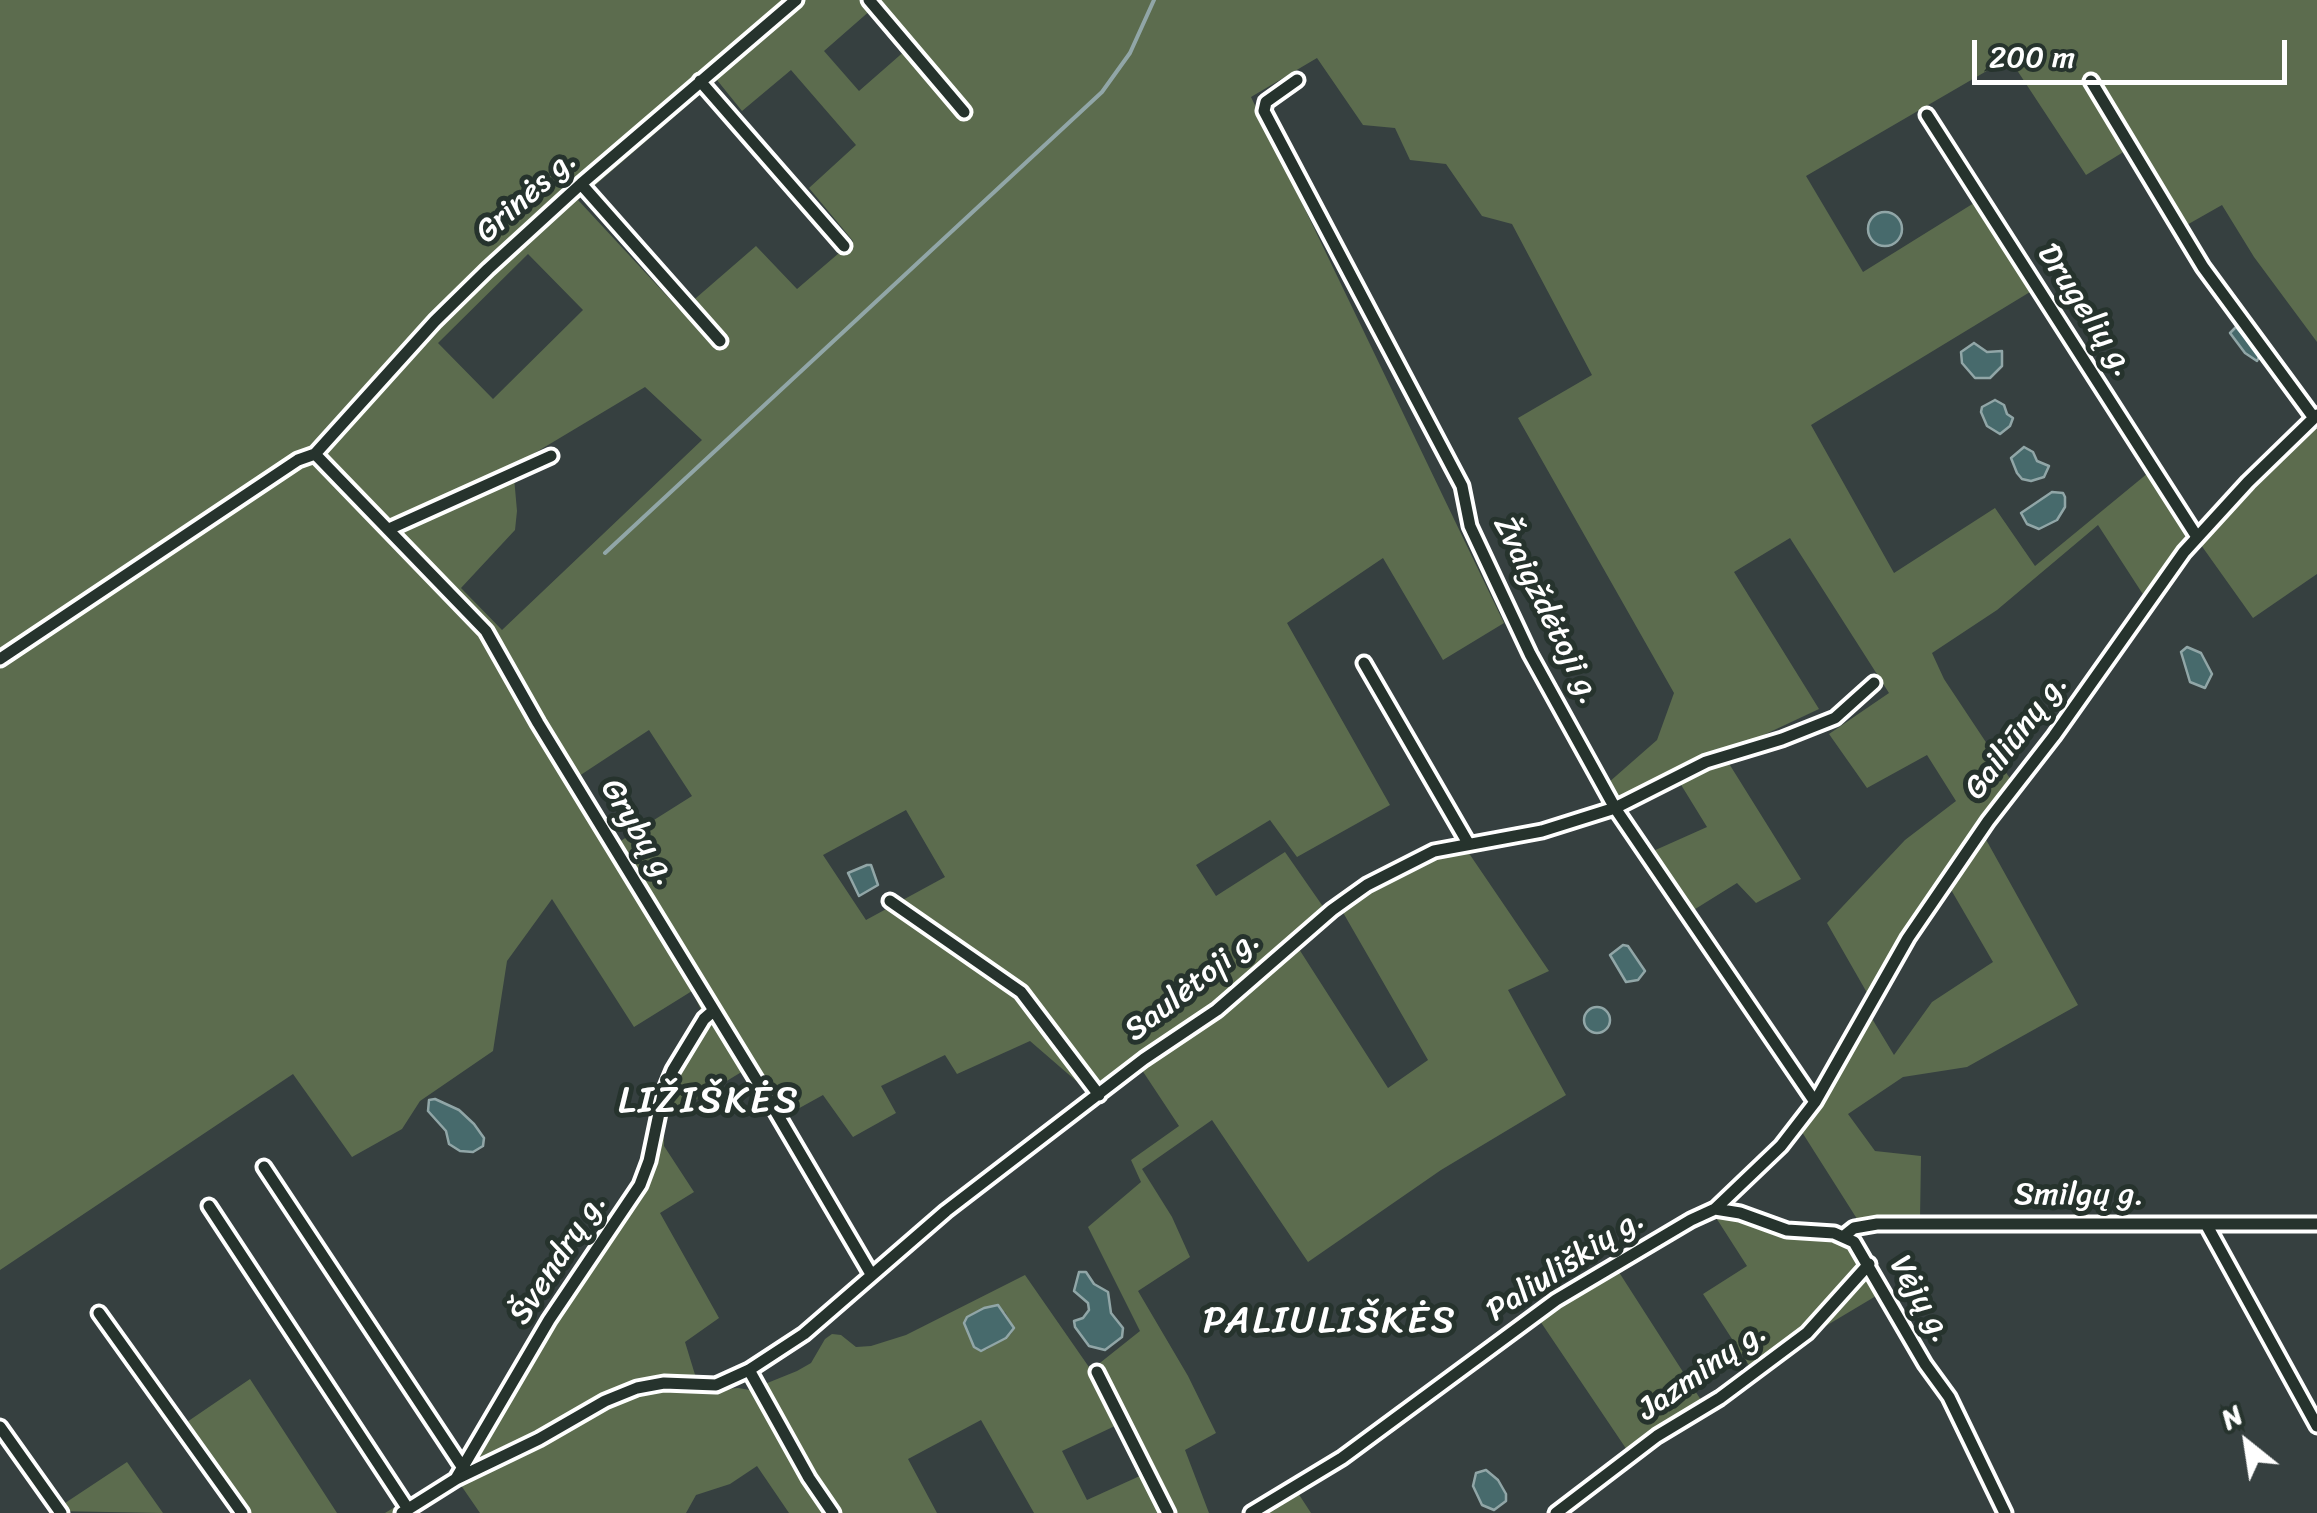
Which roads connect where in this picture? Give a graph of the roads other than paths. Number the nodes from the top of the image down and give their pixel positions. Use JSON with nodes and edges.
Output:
{"nodes":[{"id":1,"x":796,"y":0,"type":"edge"},
{"id":2,"x":869,"y":0,"type":"edge"},
{"id":3,"x":1297,"y":80,"type":"dead end"},
{"id":4,"x":700,"y":81,"type":"junction"},
{"id":5,"x":2091,"y":81,"type":"dead end"},
{"id":6,"x":964,"y":112,"type":"dead end"},
{"id":7,"x":1927,"y":114,"type":"dead end"},
{"id":8,"x":581,"y":184,"type":"junction"},
{"id":9,"x":844,"y":246,"type":"dead end"},
{"id":10,"x":720,"y":342,"type":"dead end"},
{"id":11,"x":2315,"y":417,"type":"edge"},
{"id":12,"x":315,"y":454,"type":"junction"},
{"id":13,"x":552,"y":456,"type":"dead end"},
{"id":14,"x":389,"y":530,"type":"junction"},
{"id":15,"x":2197,"y":537,"type":"junction"},
{"id":16,"x":0,"y":659,"type":"edge"},
{"id":17,"x":1364,"y":663,"type":"dead end"},
{"id":18,"x":1874,"y":683,"type":"dead end"},
{"id":19,"x":1614,"y":808,"type":"junction"},
{"id":20,"x":1468,"y":843,"type":"junction"},
{"id":21,"x":890,"y":901,"type":"dead end"},
{"id":22,"x":712,"y":1012,"type":"junction"},
{"id":23,"x":1098,"y":1096,"type":"junction"},
{"id":24,"x":1815,"y":1102,"type":"junction"},
{"id":25,"x":1800,"y":1122,"type":"joint"},
{"id":26,"x":264,"y":1167,"type":"dead end"},
{"id":27,"x":209,"y":1206,"type":"dead end"},
{"id":28,"x":1715,"y":1208,"type":"junction"},
{"id":29,"x":2206,"y":1224,"type":"junction"},
{"id":30,"x":2317,"y":1224,"type":"edge"},
{"id":31,"x":1844,"y":1236,"type":"junction"},
{"id":32,"x":1869,"y":1264,"type":"junction"},
{"id":33,"x":871,"y":1274,"type":"junction"},
{"id":34,"x":99,"y":1312,"type":"dead end"},
{"id":35,"x":750,"y":1370,"type":"junction"},
{"id":36,"x":1097,"y":1372,"type":"dead end"},
{"id":37,"x":0,"y":1426,"type":"edge"},
{"id":38,"x":2317,"y":1426,"type":"edge"},
{"id":39,"x":459,"y":1474,"type":"junction"},
{"id":40,"x":405,"y":1511,"type":"edge"},
{"id":41,"x":61,"y":1513,"type":"edge"},
{"id":42,"x":242,"y":1513,"type":"edge"},
{"id":43,"x":834,"y":1513,"type":"edge"},
{"id":44,"x":1168,"y":1513,"type":"edge"},
{"id":45,"x":1250,"y":1513,"type":"edge"},
{"id":46,"x":1556,"y":1513,"type":"edge"},
{"id":47,"x":2004,"y":1513,"type":"edge"}],
"edges":[{"from":1,"to":4,"type":"street","name":"Grinės g."},
{"from":2,"to":6,"type":"street"},
{"from":3,"to":19,"type":"street","name":"Žvaigždėtoji g."},
{"from":4,"to":8,"type":"street","name":"Grinės g."},
{"from":4,"to":9,"type":"street"},
{"from":5,"to":11,"type":"street"},
{"from":7,"to":15,"type":"street","name":"Drugelių g."},
{"from":8,"to":10,"type":"street"},
{"from":8,"to":12,"type":"street","name":"Grinės g."},
{"from":11,"to":15,"type":"street","name":"Gailiūnų g."},
{"from":12,"to":14,"type":"street","name":"Grybų g."},
{"from":12,"to":16,"type":"street","name":"Grinės g."},
{"from":13,"to":14,"type":"street"},
{"from":14,"to":22,"type":"street","name":"Grybų g."},
{"from":15,"to":24,"type":"street","name":"Gailiūnų g."},
{"from":17,"to":20,"type":"street"},
{"from":18,"to":19,"type":"street","name":"Saulėtoji g."},
{"from":19,"to":20,"type":"street","name":"Saulėtoji g."},
{"from":19,"to":24,"type":"street","name":"Žvaigždėtoji g."},
{"from":20,"to":23,"type":"street","name":"Saulėtoji g."},
{"from":21,"to":23,"type":"street"},
{"from":22,"to":33,"type":"street","name":"Grybų g."},
{"from":22,"to":39,"type":"street","name":"Švendrų g."},
{"from":23,"to":33,"type":"street","name":"Saulėtoji g."},
{"from":24,"to":25,"type":"street","name":"Gailiūnų g."},
{"from":25,"to":28,"type":"street","name":"Paliuliškių g."},
{"from":26,"to":39,"type":"street"},
{"from":27,"to":40,"type":"street","name":"Švendrų g."},
{"from":28,"to":31,"type":"street","name":"Vėjų g."},
{"from":28,"to":45,"type":"street","name":"Paliuliškių g."},
{"from":29,"to":30,"type":"street","name":"Smilgų g."},
{"from":29,"to":31,"type":"street","name":"Smilgų g."},
{"from":29,"to":38,"type":"street"},
{"from":31,"to":32,"type":"street","name":"Vėjų g."},
{"from":32,"to":46,"type":"street","name":"Jazminų g."},
{"from":32,"to":47,"type":"street","name":"Vėjų g."},
{"from":33,"to":35,"type":"street","name":"Saulėtoji g."},
{"from":34,"to":42,"type":"street"},
{"from":35,"to":39,"type":"street","name":"Saulėtoji g."},
{"from":35,"to":43,"type":"street"},
{"from":36,"to":44,"type":"street"},
{"from":37,"to":41,"type":"street"},
{"from":39,"to":40,"type":"street","name":"Švendrų g."}]}
